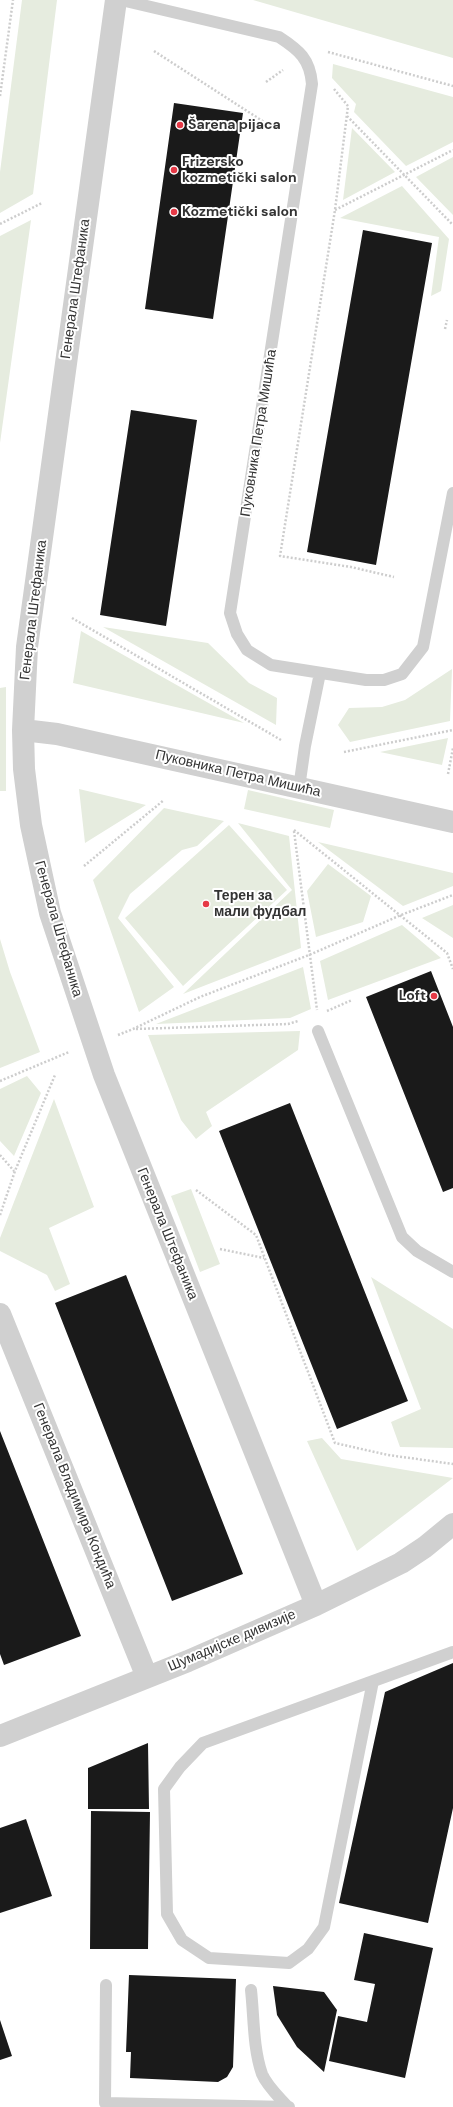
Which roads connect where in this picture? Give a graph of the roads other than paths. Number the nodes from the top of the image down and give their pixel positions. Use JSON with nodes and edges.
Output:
{"nodes":[{"id":1,"x":116,"y":0,"type":"edge"},
{"id":2,"x":120,"y":0,"type":"edge"},
{"id":3,"x":453,"y":492,"type":"edge"},
{"id":4,"x":320,"y":673,"type":"junction"},
{"id":5,"x":23,"y":730,"type":"junction"},
{"id":6,"x":299,"y":788,"type":"junction"},
{"id":7,"x":453,"y":822,"type":"edge"},
{"id":8,"x":318,"y":1031,"type":"road end"},
{"id":9,"x":453,"y":1272,"type":"edge"},
{"id":10,"x":0,"y":1314,"type":"edge"},
{"id":11,"x":453,"y":1524,"type":"edge"},
{"id":12,"x":316,"y":1605,"type":"junction"},
{"id":13,"x":453,"y":1652,"type":"edge"},
{"id":14,"x":147,"y":1677,"type":"junction"},
{"id":15,"x":373,"y":1681,"type":"junction"},
{"id":16,"x":0,"y":1736,"type":"edge"},
{"id":17,"x":106,"y":1985,"type":"dead end"},
{"id":18,"x":251,"y":1990,"type":"dead end"},
{"id":19,"x":288,"y":2107,"type":"edge"}],
"edges":[{"from":1,"to":5,"type":"street","name":"Генерала Штефаника"},
{"from":2,"to":4,"type":"lane","name":"Пуковника Петра Мишића"},
{"from":3,"to":4,"type":"lane","name":"Пуковника Петра Мишића"},
{"from":4,"to":6,"type":"lane"},
{"from":5,"to":6,"type":"street","name":"Пуковника Петра Мишића"},
{"from":5,"to":12,"type":"street","name":"Генерала Штефаника"},
{"from":6,"to":7,"type":"street","name":"Пуковника Петра Мишића"},
{"from":8,"to":9,"type":"lane"},
{"from":10,"to":14,"type":"street","name":"Генерала Владимира Кондића"},
{"from":11,"to":12,"type":"street","name":"Шумадијске дивизије"},
{"from":12,"to":14,"type":"street","name":"Шумадијске дивизије"},
{"from":13,"to":15,"type":"lane"},
{"from":14,"to":16,"type":"street","name":"Шумадијске дивизије"},
{"from":15,"to":15,"type":"lane"},
{"from":17,"to":19,"type":"lane"},
{"from":18,"to":19,"type":"lane"}]}
